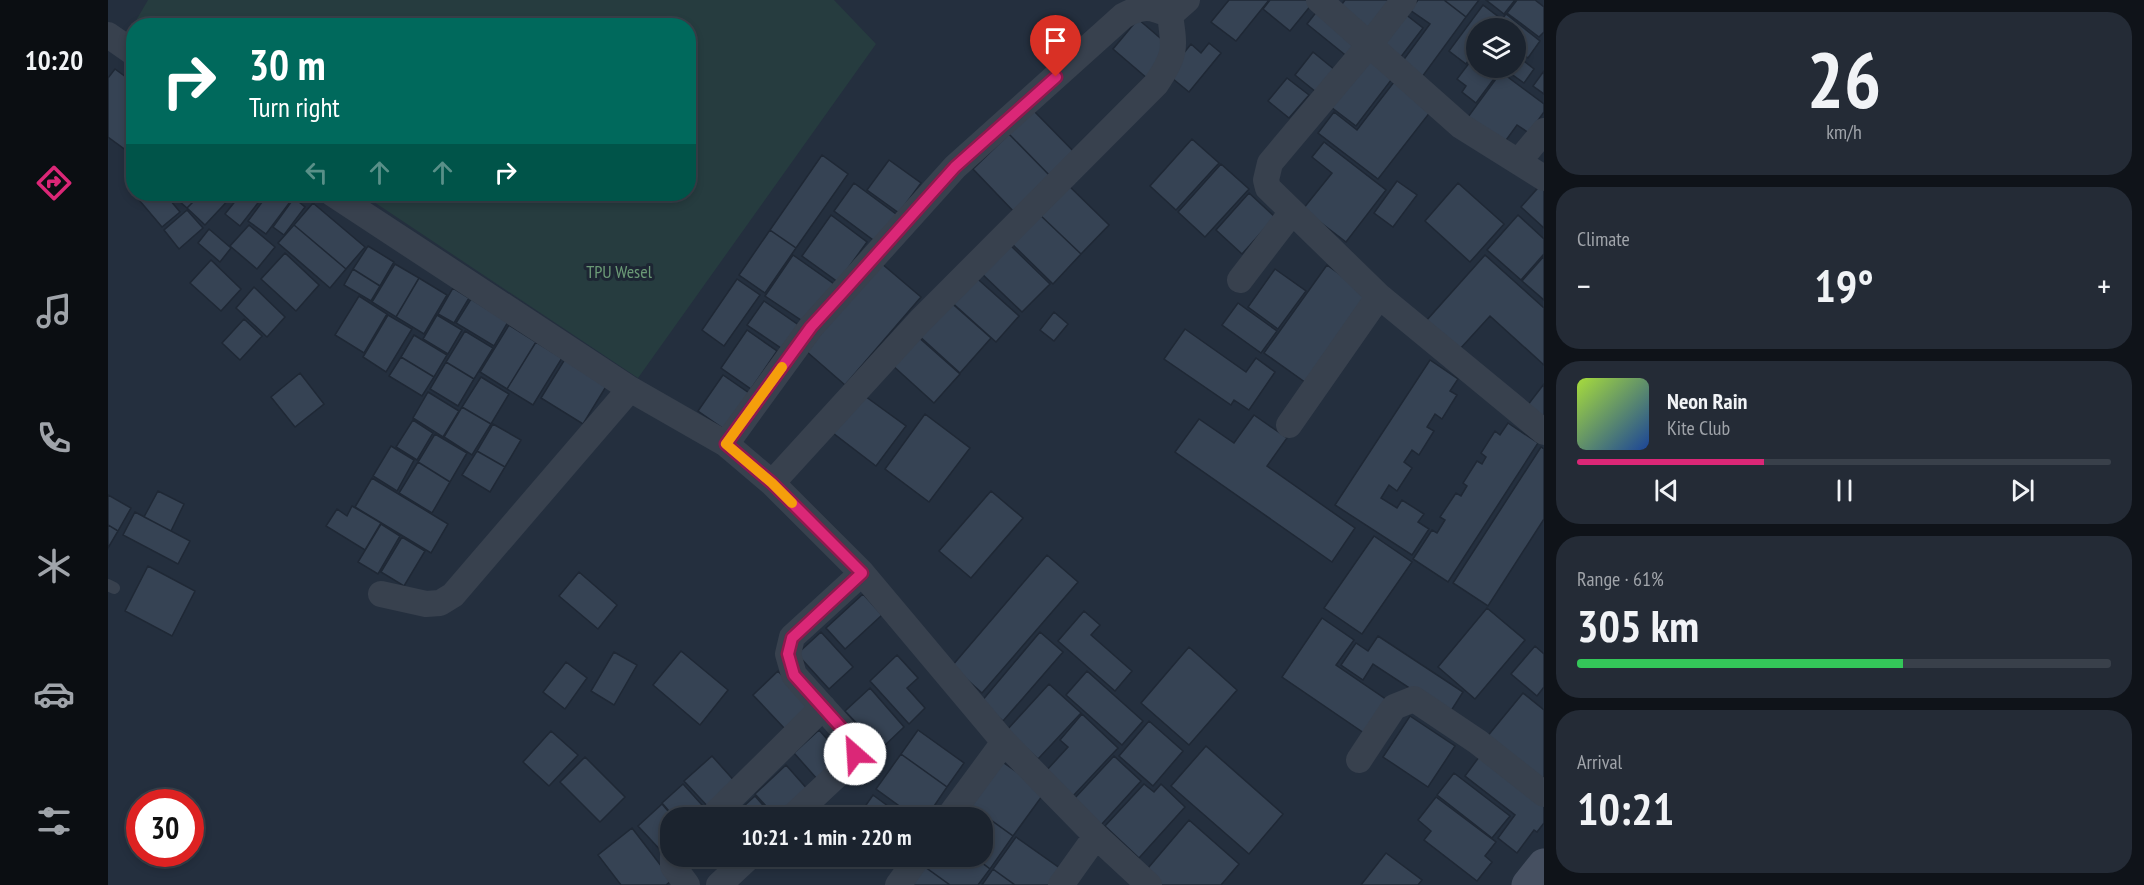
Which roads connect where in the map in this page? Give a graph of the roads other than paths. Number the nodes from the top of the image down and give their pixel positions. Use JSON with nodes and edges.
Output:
{"nodes":[{"id":1,"x":1319,"y":0,"type":"edge"},
{"id":2,"x":1404,"y":0,"type":"edge"},
{"id":3,"x":1178,"y":8,"type":"edge"},
{"id":4,"x":108,"y":35,"type":"edge"},
{"id":5,"x":1370,"y":44,"type":"junction"},
{"id":6,"x":126,"y":47,"type":"edge"},
{"id":7,"x":1544,"y":130,"type":"edge"},
{"id":8,"x":1519,"y":161,"type":"junction"},
{"id":9,"x":1544,"y":178,"type":"edge"},
{"id":10,"x":344,"y":201,"type":"edge"},
{"id":11,"x":1292,"y":212,"type":"junction"},
{"id":12,"x":1240,"y":280,"type":"dead end"},
{"id":13,"x":1379,"y":296,"type":"junction"},
{"id":14,"x":630,"y":389,"type":"junction"},
{"id":15,"x":1289,"y":425,"type":"dead end"},
{"id":16,"x":1544,"y":432,"type":"edge"},
{"id":17,"x":726,"y":444,"type":"junction"},
{"id":18,"x":772,"y":483,"type":"junction"},
{"id":19,"x":862,"y":573,"type":"junction"},
{"id":20,"x":381,"y":594,"type":"dead end"},
{"id":21,"x":823,"y":707,"type":"junction"},
{"id":22,"x":1004,"y":742,"type":"junction"},
{"id":23,"x":1359,"y":760,"type":"dead end"},
{"id":24,"x":1544,"y":794,"type":"edge"},
{"id":25,"x":722,"y":807,"type":"edge"},
{"id":26,"x":803,"y":807,"type":"edge"},
{"id":27,"x":956,"y":807,"type":"edge"},
{"id":28,"x":1096,"y":836,"type":"junction"},
{"id":29,"x":1544,"y":865,"type":"edge"},
{"id":30,"x":674,"y":867,"type":"edge"},
{"id":31,"x":738,"y":867,"type":"edge"},
{"id":32,"x":911,"y":867,"type":"edge"},
{"id":33,"x":687,"y":885,"type":"edge"},
{"id":34,"x":719,"y":885,"type":"edge"},
{"id":35,"x":898,"y":885,"type":"edge"},
{"id":36,"x":1061,"y":885,"type":"edge"},
{"id":37,"x":1149,"y":885,"type":"edge"},
{"id":38,"x":1528,"y":885,"type":"edge"}],
"edges":[{"from":1,"to":5,"type":"street"},
{"from":2,"to":5,"type":"street"},
{"from":3,"to":17,"type":"street"},
{"from":3,"to":18,"type":"street"},
{"from":4,"to":6,"type":"street"},
{"from":5,"to":8,"type":"street"},
{"from":5,"to":11,"type":"street"},
{"from":7,"to":8,"type":"street"},
{"from":8,"to":9,"type":"street"},
{"from":10,"to":14,"type":"street"},
{"from":11,"to":12,"type":"street"},
{"from":11,"to":13,"type":"street"},
{"from":13,"to":15,"type":"street"},
{"from":13,"to":16,"type":"street"},
{"from":14,"to":17,"type":"street"},
{"from":14,"to":20,"type":"street"},
{"from":17,"to":18,"type":"street"},
{"from":18,"to":19,"type":"street"},
{"from":19,"to":21,"type":"street"},
{"from":19,"to":22,"type":"street"},
{"from":21,"to":25,"type":"street"},
{"from":21,"to":26,"type":"street"},
{"from":22,"to":27,"type":"street"},
{"from":22,"to":28,"type":"street"},
{"from":23,"to":24,"type":"street"},
{"from":28,"to":36,"type":"street"},
{"from":28,"to":37,"type":"street"},
{"from":29,"to":38,"type":"street"},
{"from":30,"to":33,"type":"street"},
{"from":31,"to":34,"type":"street"},
{"from":32,"to":35,"type":"street"}]}
